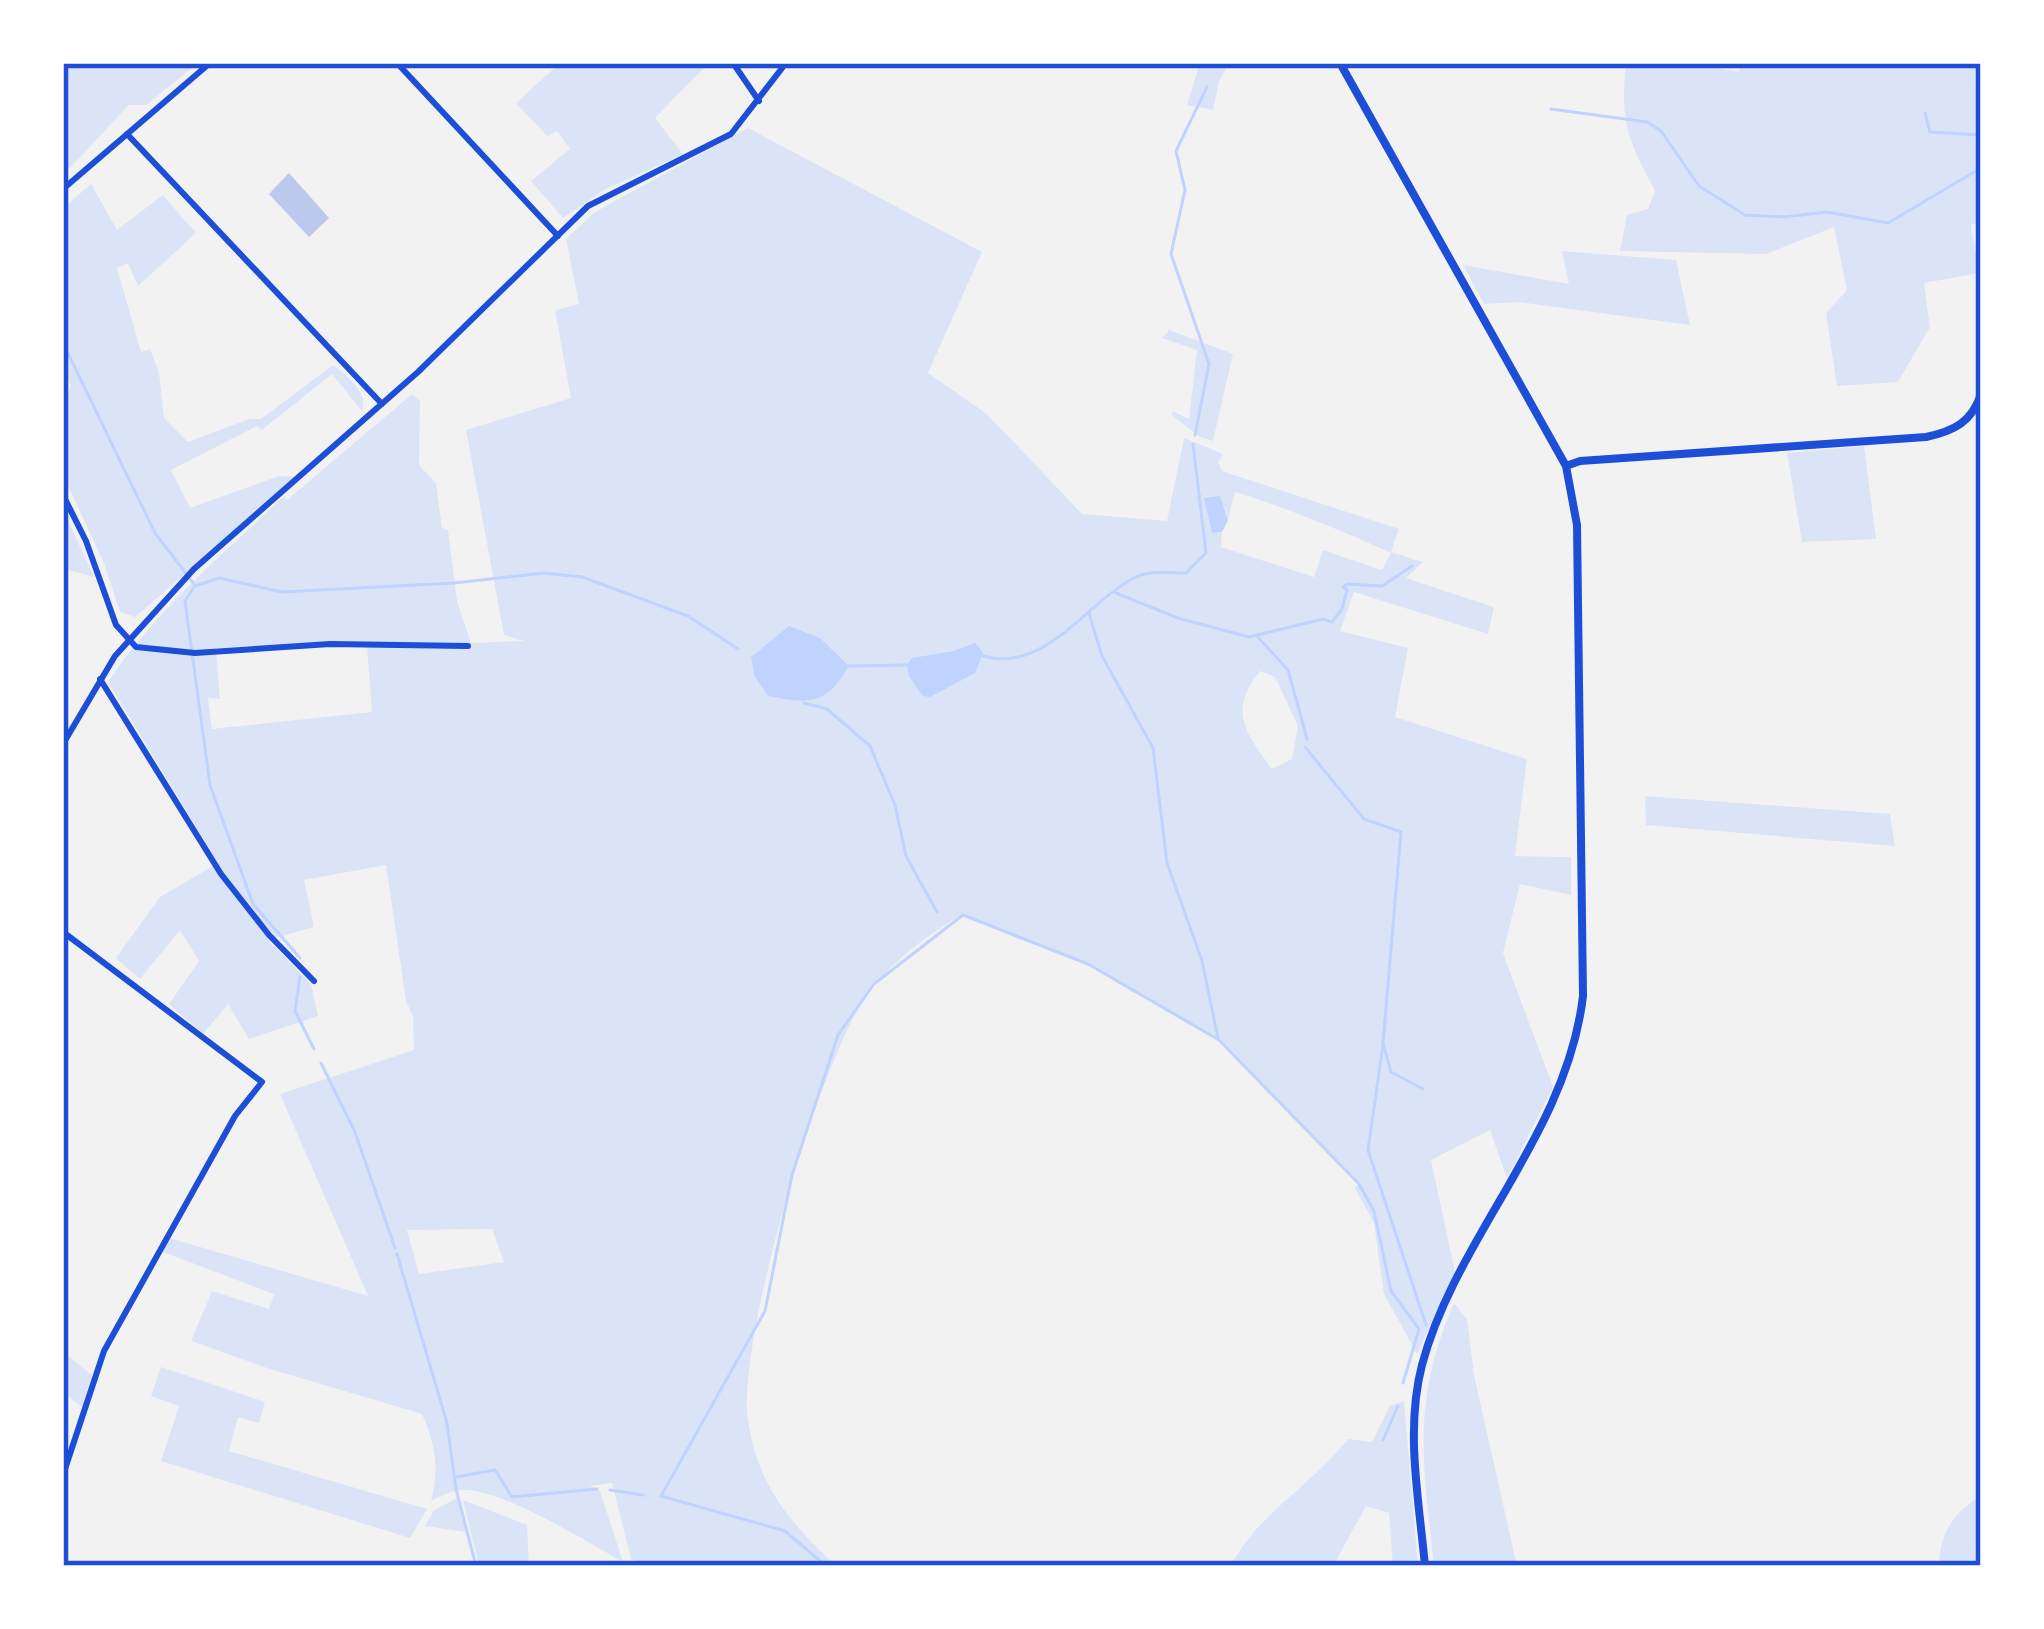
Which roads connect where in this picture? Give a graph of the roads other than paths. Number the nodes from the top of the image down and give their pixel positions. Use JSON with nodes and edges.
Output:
{"nodes":[{"id":1,"x":209,"y":63,"type":"edge"},
{"id":2,"x":397,"y":63,"type":"edge"},
{"id":3,"x":733,"y":63,"type":"edge"},
{"id":4,"x":786,"y":63,"type":"edge"},
{"id":5,"x":1340,"y":63,"type":"edge"},
{"id":6,"x":758,"y":100,"type":"junction"},
{"id":7,"x":128,"y":134,"type":"junction"},
{"id":8,"x":63,"y":189,"type":"edge"},
{"id":9,"x":558,"y":236,"type":"junction"},
{"id":10,"x":1981,"y":394,"type":"edge"},
{"id":11,"x":382,"y":404,"type":"junction"},
{"id":12,"x":1566,"y":466,"type":"junction"},
{"id":13,"x":63,"y":495,"type":"edge"},
{"id":14,"x":128,"y":639,"type":"junction"},
{"id":15,"x":468,"y":646,"type":"dead end"},
{"id":16,"x":100,"y":679,"type":"junction"},
{"id":17,"x":63,"y":744,"type":"edge"},
{"id":18,"x":63,"y":932,"type":"edge"},
{"id":19,"x":314,"y":981,"type":"dead end"},
{"id":20,"x":63,"y":1475,"type":"edge"},
{"id":21,"x":1425,"y":1566,"type":"edge"}],
"edges":[{"from":1,"to":7,"type":"street"},
{"from":2,"to":9,"type":"street"},
{"from":3,"to":6,"type":"street"},
{"from":4,"to":6,"type":"street"},
{"from":5,"to":12,"type":"street"},
{"from":6,"to":9,"type":"street"},
{"from":7,"to":8,"type":"street"},
{"from":7,"to":11,"type":"street"},
{"from":9,"to":11,"type":"street"},
{"from":10,"to":12,"type":"street"},
{"from":11,"to":14,"type":"street"},
{"from":12,"to":21,"type":"street"},
{"from":13,"to":14,"type":"street"},
{"from":14,"to":15,"type":"street"},
{"from":14,"to":16,"type":"street"},
{"from":16,"to":17,"type":"street"},
{"from":16,"to":19,"type":"street"},
{"from":18,"to":20,"type":"street"}]}
